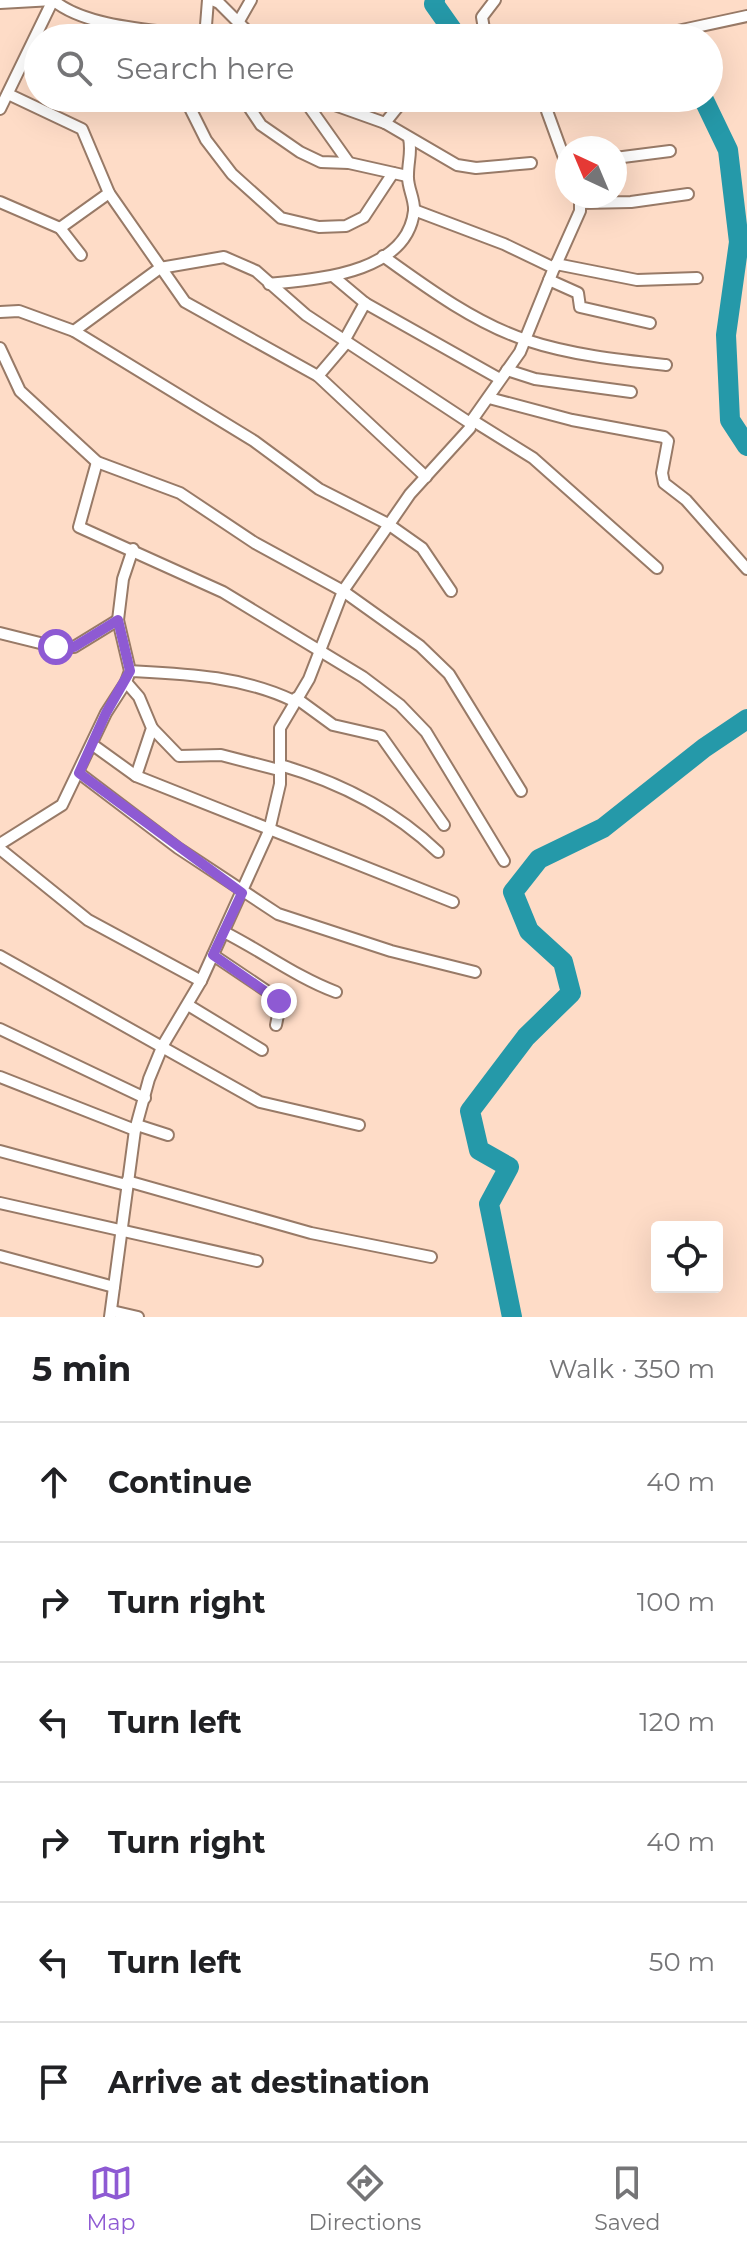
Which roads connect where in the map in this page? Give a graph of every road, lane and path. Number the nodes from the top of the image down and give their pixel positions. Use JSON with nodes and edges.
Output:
{"nodes":[{"id":1,"x":53,"y":0,"type":"edge"},
{"id":2,"x":210,"y":0,"type":"edge"},
{"id":3,"x":251,"y":0,"type":"edge"},
{"id":4,"x":495,"y":0,"type":"edge"},
{"id":5,"x":0,"y":3,"type":"edge"},
{"id":6,"x":747,"y":16,"type":"edge"},
{"id":7,"x":239,"y":21,"type":"junction"},
{"id":8,"x":44,"y":24,"type":"edge"},
{"id":9,"x":119,"y":24,"type":"edge"},
{"id":10,"x":207,"y":24,"type":"edge"},
{"id":11,"x":242,"y":24,"type":"edge"},
{"id":12,"x":483,"y":24,"type":"edge"},
{"id":13,"x":710,"y":24,"type":"edge"},
{"id":14,"x":24,"y":71,"type":"edge"},
{"id":15,"x":8,"y":94,"type":"junction"},
{"id":16,"x":24,"y":102,"type":"edge"},
{"id":17,"x":0,"y":109,"type":"edge"},
{"id":18,"x":46,"y":112,"type":"edge"},
{"id":19,"x":192,"y":112,"type":"edge"},
{"id":20,"x":252,"y":112,"type":"edge"},
{"id":21,"x":313,"y":112,"type":"edge"},
{"id":22,"x":354,"y":112,"type":"edge"},
{"id":23,"x":394,"y":112,"type":"edge"},
{"id":24,"x":547,"y":112,"type":"edge"},
{"id":25,"x":385,"y":123,"type":"junction"},
{"id":26,"x":556,"y":136,"type":"edge"},
{"id":27,"x":409,"y":138,"type":"junction"},
{"id":28,"x":670,"y":151,"type":"dead end"},
{"id":29,"x":627,"y":156,"type":"edge"},
{"id":30,"x":349,"y":163,"type":"junction"},
{"id":31,"x":531,"y":163,"type":"dead end"},
{"id":32,"x":393,"y":173,"type":"junction"},
{"id":33,"x":407,"y":176,"type":"junction"},
{"id":34,"x":109,"y":193,"type":"junction"},
{"id":35,"x":688,"y":194,"type":"dead end"},
{"id":36,"x":0,"y":202,"type":"edge"},
{"id":37,"x":627,"y":202,"type":"edge"},
{"id":38,"x":578,"y":208,"type":"edge"},
{"id":39,"x":414,"y":210,"type":"junction"},
{"id":40,"x":60,"y":228,"type":"junction"},
{"id":41,"x":81,"y":255,"type":"dead end"},
{"id":42,"x":383,"y":256,"type":"junction"},
{"id":43,"x":555,"y":266,"type":"junction"},
{"id":44,"x":160,"y":268,"type":"junction"},
{"id":45,"x":334,"y":277,"type":"junction"},
{"id":46,"x":697,"y":278,"type":"dead end"},
{"id":47,"x":549,"y":280,"type":"junction"},
{"id":48,"x":269,"y":284,"type":"junction"},
{"id":49,"x":365,"y":303,"type":"junction"},
{"id":50,"x":0,"y":312,"type":"edge"},
{"id":51,"x":650,"y":323,"type":"dead end"},
{"id":52,"x":74,"y":331,"type":"junction"},
{"id":53,"x":525,"y":340,"type":"junction"},
{"id":54,"x":346,"y":342,"type":"junction"},
{"id":55,"x":0,"y":348,"type":"edge"},
{"id":56,"x":666,"y":365,"type":"dead end"},
{"id":57,"x":504,"y":374,"type":"junction"},
{"id":58,"x":318,"y":376,"type":"junction"},
{"id":59,"x":631,"y":392,"type":"dead end"},
{"id":60,"x":489,"y":398,"type":"junction"},
{"id":61,"x":471,"y":421,"type":"junction"},
{"id":62,"x":97,"y":462,"type":"junction"},
{"id":63,"x":426,"y":477,"type":"junction"},
{"id":64,"x":388,"y":524,"type":"junction"},
{"id":65,"x":133,"y":549,"type":"junction"},
{"id":66,"x":657,"y":568,"type":"dead end"},
{"id":67,"x":747,"y":569,"type":"edge"},
{"id":68,"x":343,"y":591,"type":"junction"},
{"id":69,"x":451,"y":591,"type":"dead end"},
{"id":70,"x":118,"y":620,"type":"junction"},
{"id":71,"x":0,"y":633,"type":"edge"},
{"id":72,"x":319,"y":652,"type":"junction"},
{"id":73,"x":128,"y":677,"type":"junction"},
{"id":74,"x":295,"y":700,"type":"junction"},
{"id":75,"x":152,"y":728,"type":"junction"},
{"id":76,"x":93,"y":745,"type":"junction"},
{"id":77,"x":280,"y":768,"type":"junction"},
{"id":78,"x":79,"y":773,"type":"junction"},
{"id":79,"x":136,"y":776,"type":"junction"},
{"id":80,"x":521,"y":791,"type":"dead end"},
{"id":81,"x":444,"y":825,"type":"dead end"},
{"id":82,"x":269,"y":831,"type":"junction"},
{"id":83,"x":0,"y":847,"type":"edge"},
{"id":84,"x":438,"y":852,"type":"dead end"},
{"id":85,"x":504,"y":861,"type":"dead end"},
{"id":86,"x":242,"y":893,"type":"junction"},
{"id":87,"x":453,"y":902,"type":"dead end"},
{"id":88,"x":224,"y":932,"type":"junction"},
{"id":89,"x":213,"y":955,"type":"junction"},
{"id":90,"x":0,"y":956,"type":"edge"},
{"id":91,"x":475,"y":972,"type":"dead end"},
{"id":92,"x":201,"y":981,"type":"junction"},
{"id":93,"x":336,"y":992,"type":"dead end"},
{"id":94,"x":188,"y":1005,"type":"junction"},
{"id":95,"x":276,"y":1025,"type":"dead end"},
{"id":96,"x":0,"y":1029,"type":"edge"},
{"id":97,"x":163,"y":1045,"type":"junction"},
{"id":98,"x":262,"y":1050,"type":"dead end"},
{"id":99,"x":0,"y":1077,"type":"edge"},
{"id":100,"x":145,"y":1098,"type":"junction"},
{"id":101,"x":359,"y":1125,"type":"dead end"},
{"id":102,"x":136,"y":1128,"type":"junction"},
{"id":103,"x":168,"y":1135,"type":"dead end"},
{"id":104,"x":0,"y":1151,"type":"edge"},
{"id":105,"x":126,"y":1183,"type":"junction"},
{"id":106,"x":0,"y":1203,"type":"edge"},
{"id":107,"x":120,"y":1230,"type":"junction"},
{"id":108,"x":0,"y":1256,"type":"edge"},
{"id":109,"x":431,"y":1257,"type":"dead end"},
{"id":110,"x":257,"y":1261,"type":"dead end"},
{"id":111,"x":114,"y":1287,"type":"junction"},
{"id":112,"x":111,"y":1314,"type":"edge"},
{"id":113,"x":138,"y":1317,"type":"edge"}],
"edges":[{"from":1,"to":5,"type":"street"},
{"from":1,"to":8,"type":"street"},
{"from":1,"to":9,"type":"street"},
{"from":2,"to":7,"type":"street"},
{"from":2,"to":10,"type":"street"},
{"from":3,"to":7,"type":"street"},
{"from":4,"to":12,"type":"street"},
{"from":6,"to":13,"type":"street"},
{"from":7,"to":11,"type":"street"},
{"from":14,"to":15,"type":"street"},
{"from":15,"to":16,"type":"street"},
{"from":15,"to":17,"type":"street"},
{"from":18,"to":34,"type":"street"},
{"from":19,"to":32,"type":"street"},
{"from":20,"to":30,"type":"street"},
{"from":21,"to":30,"type":"street"},
{"from":22,"to":25,"type":"street"},
{"from":23,"to":25,"type":"street"},
{"from":24,"to":26,"type":"street"},
{"from":25,"to":27,"type":"street"},
{"from":27,"to":31,"type":"street"},
{"from":27,"to":33,"type":"street"},
{"from":28,"to":29,"type":"street"},
{"from":30,"to":32,"type":"street"},
{"from":32,"to":33,"type":"street"},
{"from":33,"to":39,"type":"street"},
{"from":34,"to":40,"type":"street"},
{"from":34,"to":44,"type":"street"},
{"from":35,"to":37,"type":"street"},
{"from":36,"to":40,"type":"street"},
{"from":38,"to":43,"type":"street"},
{"from":39,"to":42,"type":"street"},
{"from":39,"to":43,"type":"street"},
{"from":40,"to":41,"type":"street"},
{"from":42,"to":45,"type":"street"},
{"from":42,"to":53,"type":"street"},
{"from":43,"to":46,"type":"street"},
{"from":43,"to":47,"type":"street"},
{"from":44,"to":48,"type":"street"},
{"from":44,"to":52,"type":"street"},
{"from":44,"to":58,"type":"street"},
{"from":45,"to":48,"type":"street"},
{"from":45,"to":49,"type":"street"},
{"from":47,"to":51,"type":"street"},
{"from":47,"to":53,"type":"street"},
{"from":48,"to":54,"type":"street"},
{"from":49,"to":54,"type":"street"},
{"from":49,"to":57,"type":"street"},
{"from":50,"to":52,"type":"street"},
{"from":52,"to":64,"type":"street"},
{"from":53,"to":56,"type":"street"},
{"from":53,"to":57,"type":"street"},
{"from":54,"to":58,"type":"street"},
{"from":54,"to":61,"type":"street"},
{"from":55,"to":62,"type":"street"},
{"from":57,"to":59,"type":"street"},
{"from":57,"to":60,"type":"street"},
{"from":58,"to":63,"type":"street"},
{"from":60,"to":61,"type":"street"},
{"from":60,"to":67,"type":"street"},
{"from":61,"to":63,"type":"street"},
{"from":61,"to":66,"type":"street"},
{"from":62,"to":65,"type":"street"},
{"from":62,"to":68,"type":"street"},
{"from":63,"to":64,"type":"street"},
{"from":64,"to":68,"type":"street"},
{"from":64,"to":69,"type":"street"},
{"from":65,"to":70,"type":"street"},
{"from":65,"to":72,"type":"street"},
{"from":68,"to":72,"type":"street"},
{"from":68,"to":80,"type":"street"},
{"from":70,"to":71,"type":"street"},
{"from":70,"to":73,"type":"street"},
{"from":72,"to":74,"type":"street"},
{"from":72,"to":85,"type":"street"},
{"from":73,"to":74,"type":"street"},
{"from":73,"to":75,"type":"street"},
{"from":73,"to":76,"type":"street"},
{"from":74,"to":77,"type":"street"},
{"from":74,"to":81,"type":"street"},
{"from":75,"to":77,"type":"street"},
{"from":75,"to":79,"type":"street"},
{"from":76,"to":78,"type":"street"},
{"from":76,"to":79,"type":"street"},
{"from":77,"to":82,"type":"street"},
{"from":77,"to":84,"type":"street"},
{"from":78,"to":83,"type":"street"},
{"from":78,"to":86,"type":"street"},
{"from":79,"to":82,"type":"street"},
{"from":82,"to":86,"type":"street"},
{"from":82,"to":87,"type":"street"},
{"from":83,"to":92,"type":"street"},
{"from":86,"to":88,"type":"street"},
{"from":86,"to":91,"type":"street"},
{"from":88,"to":89,"type":"street"},
{"from":88,"to":93,"type":"street"},
{"from":89,"to":92,"type":"street"},
{"from":89,"to":95,"type":"street"},
{"from":90,"to":97,"type":"street"},
{"from":92,"to":94,"type":"street"},
{"from":94,"to":97,"type":"street"},
{"from":94,"to":98,"type":"street"},
{"from":96,"to":100,"type":"street"},
{"from":97,"to":100,"type":"street"},
{"from":97,"to":101,"type":"street"},
{"from":99,"to":102,"type":"street"},
{"from":100,"to":102,"type":"street"},
{"from":102,"to":103,"type":"street"},
{"from":102,"to":105,"type":"street"},
{"from":104,"to":105,"type":"street"},
{"from":105,"to":107,"type":"street"},
{"from":105,"to":109,"type":"street"},
{"from":106,"to":107,"type":"street"},
{"from":107,"to":110,"type":"street"},
{"from":107,"to":111,"type":"street"},
{"from":108,"to":111,"type":"street"},
{"from":111,"to":112,"type":"street"},
{"from":112,"to":113,"type":"street"}]}
